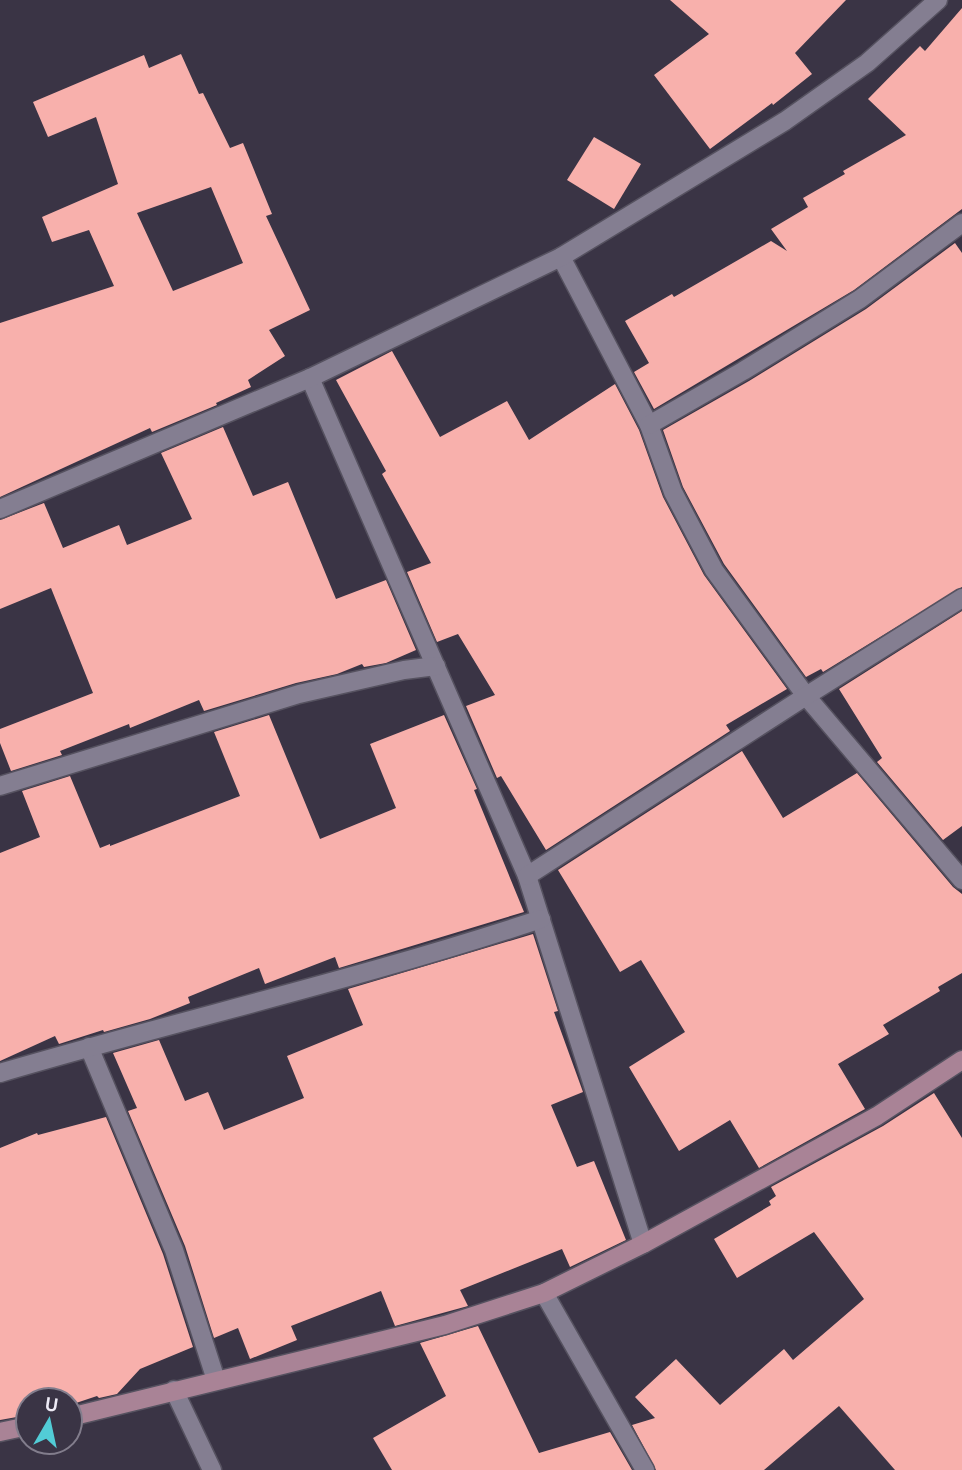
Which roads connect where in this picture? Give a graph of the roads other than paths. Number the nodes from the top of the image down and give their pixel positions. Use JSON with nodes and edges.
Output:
{"nodes":[{"id":1,"x":938,"y":0,"type":"edge"},
{"id":2,"x":962,"y":223,"type":"edge"},
{"id":3,"x":561,"y":257,"type":"junction"},
{"id":4,"x":310,"y":378,"type":"junction"},
{"id":5,"x":649,"y":425,"type":"junction"},
{"id":6,"x":0,"y":509,"type":"edge"},
{"id":7,"x":962,"y":598,"type":"edge"},
{"id":8,"x":436,"y":666,"type":"junction"},
{"id":9,"x":806,"y":696,"type":"junction"},
{"id":10,"x":0,"y":786,"type":"edge"},
{"id":11,"x":527,"y":876,"type":"junction"},
{"id":12,"x":962,"y":880,"type":"edge"},
{"id":13,"x":541,"y":919,"type":"junction"},
{"id":14,"x":89,"y":1047,"type":"junction"},
{"id":15,"x":962,"y":1060,"type":"edge"},
{"id":16,"x":0,"y":1073,"type":"edge"},
{"id":17,"x":643,"y":1244,"type":"junction"},
{"id":18,"x":544,"y":1293,"type":"junction"},
{"id":19,"x":216,"y":1380,"type":"junction"},
{"id":20,"x":174,"y":1390,"type":"junction"},
{"id":21,"x":84,"y":1413,"type":"edge"},
{"id":22,"x":212,"y":1470,"type":"edge"},
{"id":23,"x":646,"y":1470,"type":"edge"}],
"edges":[{"from":1,"to":3,"type":"street"},
{"from":2,"to":5,"type":"street"},
{"from":3,"to":4,"type":"street"},
{"from":3,"to":5,"type":"street"},
{"from":4,"to":6,"type":"street"},
{"from":4,"to":8,"type":"street"},
{"from":5,"to":9,"type":"street"},
{"from":7,"to":9,"type":"street"},
{"from":8,"to":10,"type":"street"},
{"from":8,"to":11,"type":"street"},
{"from":9,"to":11,"type":"street"},
{"from":9,"to":12,"type":"street"},
{"from":11,"to":13,"type":"street"},
{"from":13,"to":14,"type":"street"},
{"from":13,"to":17,"type":"street"},
{"from":14,"to":16,"type":"street"},
{"from":14,"to":19,"type":"street"},
{"from":15,"to":17,"type":"street"},
{"from":17,"to":18,"type":"street"},
{"from":18,"to":19,"type":"street"},
{"from":18,"to":23,"type":"street"},
{"from":19,"to":20,"type":"street"},
{"from":20,"to":21,"type":"street"},
{"from":20,"to":22,"type":"street"}]}
